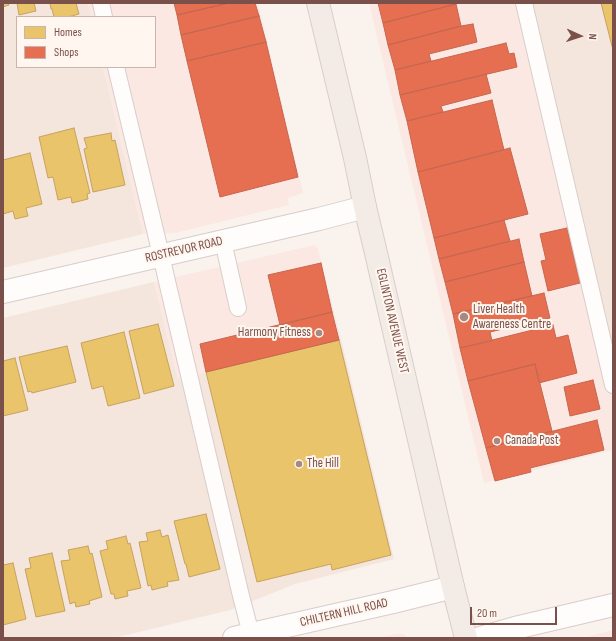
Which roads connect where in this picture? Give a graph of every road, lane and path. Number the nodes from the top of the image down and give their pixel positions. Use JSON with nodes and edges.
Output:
{"nodes":[{"id":1,"x":101,"y":3,"type":"edge"},
{"id":2,"x":318,"y":3,"type":"edge"},
{"id":3,"x":524,"y":3,"type":"edge"},
{"id":4,"x":104,"y":16,"type":"edge"},
{"id":5,"x":116,"y":68,"type":"edge"},
{"id":6,"x":365,"y":207,"type":"junction"},
{"id":7,"x":223,"y":241,"type":"junction"},
{"id":8,"x":161,"y":255,"type":"junction"},
{"id":9,"x":3,"y":292,"type":"edge"},
{"id":10,"x":238,"y":308,"type":"dead end"},
{"id":11,"x":613,"y":385,"type":"edge"},
{"id":12,"x":453,"y":587,"type":"junction"},
{"id":13,"x":613,"y":606,"type":"edge"},
{"id":14,"x":246,"y":637,"type":"edge"},
{"id":15,"x":466,"y":638,"type":"edge"},
{"id":16,"x":480,"y":638,"type":"edge"}],
"edges":[{"from":1,"to":4,"type":"lane"},
{"from":2,"to":6,"type":"main road","name":"EGLINTON AVENUE WEST"},
{"from":3,"to":11,"type":"lane"},
{"from":5,"to":8,"type":"lane"},
{"from":6,"to":7,"type":"street","name":"ROSTREVOR ROAD"},
{"from":6,"to":12,"type":"main road","name":"EGLINTON AVENUE WEST"},
{"from":7,"to":8,"type":"street","name":"ROSTREVOR ROAD"},
{"from":7,"to":10,"type":"lane"},
{"from":8,"to":9,"type":"street","name":"ROSTREVOR ROAD"},
{"from":8,"to":14,"type":"lane"},
{"from":12,"to":14,"type":"street","name":"CHILTERN HILL ROAD"},
{"from":12,"to":15,"type":"main road","name":"EGLINTON AVENUE WEST"},
{"from":13,"to":16,"type":"street"}]}
